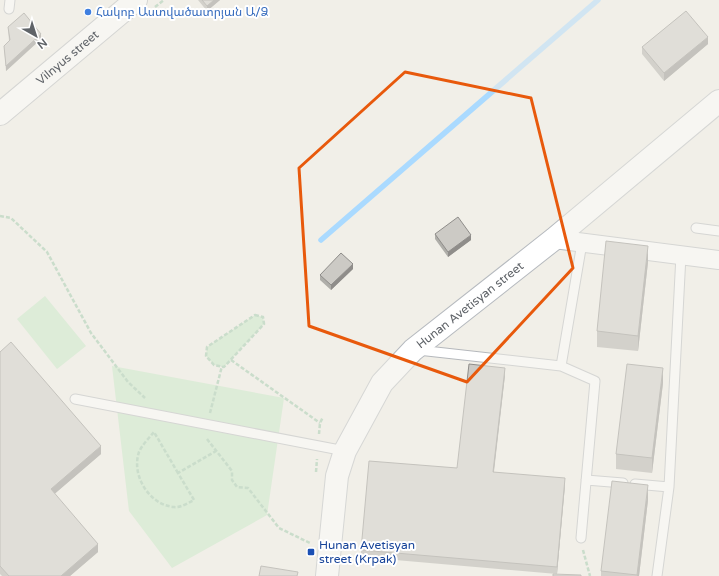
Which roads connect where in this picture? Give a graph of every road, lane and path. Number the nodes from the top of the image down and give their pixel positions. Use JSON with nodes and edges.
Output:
{"nodes":[{"id":1,"x":136,"y":0,"type":"edge"},
{"id":2,"x":717,"y":104,"type":"edge"},
{"id":3,"x":0,"y":114,"type":"edge"},
{"id":4,"x":0,"y":216,"type":"edge"},
{"id":5,"x":696,"y":228,"type":"dead end"},
{"id":6,"x":719,"y":231,"type":"edge"},
{"id":7,"x":554,"y":239,"type":"junction"},
{"id":8,"x":582,"y":242,"type":"junction"},
{"id":9,"x":681,"y":255,"type":"junction"},
{"id":10,"x":719,"y":260,"type":"edge"},
{"id":11,"x":413,"y":350,"type":"junction"},
{"id":12,"x":231,"y":360,"type":"junction"},
{"id":13,"x":222,"y":366,"type":"junction"},
{"id":14,"x":561,"y":366,"type":"junction"},
{"id":15,"x":75,"y":399,"type":"dead end"},
{"id":16,"x":168,"y":418,"type":"junction"},
{"id":17,"x":194,"y":422,"type":"junction"},
{"id":18,"x":320,"y":423,"type":"dead end"},
{"id":19,"x":207,"y":425,"type":"junction"},
{"id":20,"x":216,"y":451,"type":"junction"},
{"id":21,"x":345,"y":451,"type":"junction"},
{"id":22,"x":178,"y":473,"type":"junction"},
{"id":23,"x":586,"y":480,"type":"junction"},
{"id":24,"x":669,"y":487,"type":"junction"},
{"id":25,"x":581,"y":538,"type":"joint"},
{"id":26,"x":312,"y":544,"type":"dead end"},
{"id":27,"x":327,"y":576,"type":"edge"},
{"id":28,"x":590,"y":576,"type":"edge"},
{"id":29,"x":657,"y":576,"type":"edge"}],
"edges":[{"from":1,"to":3,"type":"main road","name":"Vilnyus street"},
{"from":2,"to":7,"type":"main road","name":"Hunan Avetisyan street"},
{"from":4,"to":16,"type":"path"},
{"from":5,"to":6,"type":"lane"},
{"from":7,"to":8,"type":"street"},
{"from":7,"to":11,"type":"main road","name":"Hunan Avetisyan street"},
{"from":8,"to":9,"type":"street"},
{"from":8,"to":14,"type":"lane"},
{"from":9,"to":10,"type":"street"},
{"from":9,"to":24,"type":"lane"},
{"from":11,"to":14,"type":"lane"},
{"from":11,"to":21,"type":"main road","name":"Hunan Avetisyan street"},
{"from":12,"to":13,"type":"path"},
{"from":12,"to":13,"type":"path"},
{"from":12,"to":18,"type":"path"},
{"from":13,"to":19,"type":"path"},
{"from":14,"to":23,"type":"lane"},
{"from":15,"to":16,"type":"lane"},
{"from":16,"to":17,"type":"lane"},
{"from":17,"to":19,"type":"lane"},
{"from":17,"to":20,"type":"path"},
{"from":19,"to":21,"type":"lane"},
{"from":20,"to":22,"type":"path"},
{"from":20,"to":26,"type":"path"},
{"from":21,"to":27,"type":"main road","name":"Hunan Avetisyan street"},
{"from":22,"to":22,"type":"path"},
{"from":23,"to":24,"type":"lane"},
{"from":23,"to":25,"type":"lane"},
{"from":24,"to":29,"type":"lane"},
{"from":25,"to":28,"type":"path"}]}
